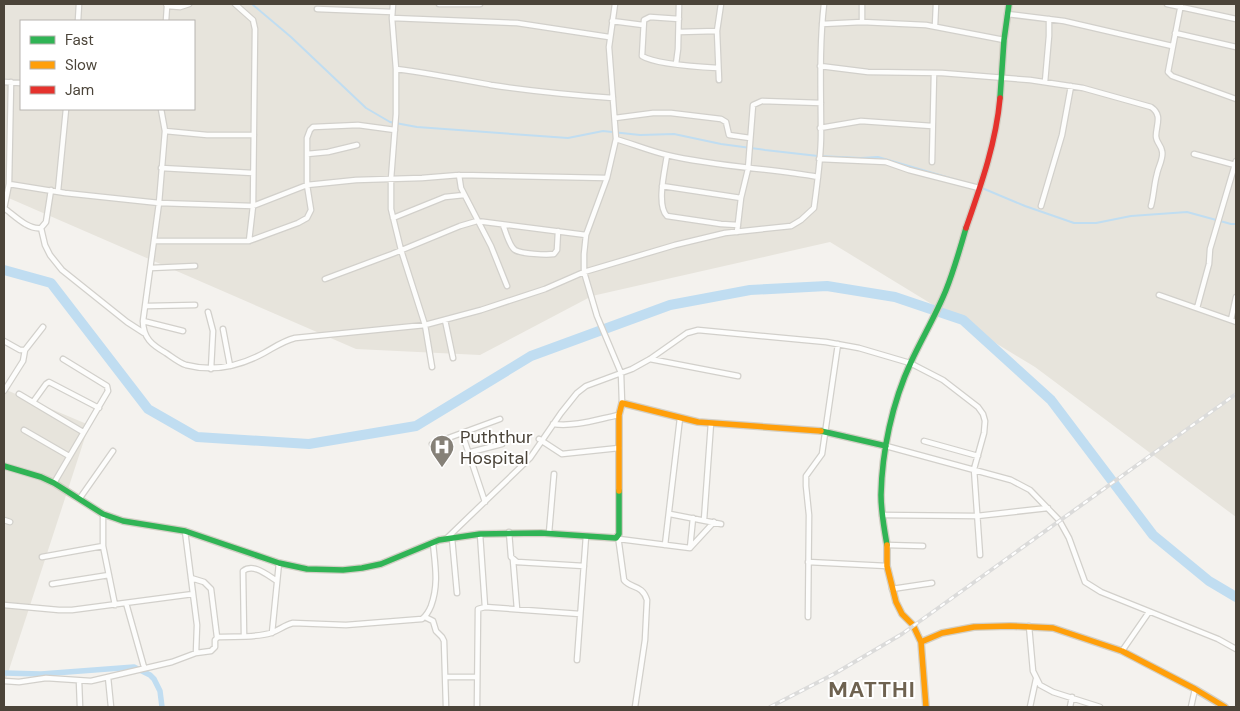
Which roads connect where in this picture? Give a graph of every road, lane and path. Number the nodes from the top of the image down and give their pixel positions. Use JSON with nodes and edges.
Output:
{"nodes":[{"id":1,"x":79,"y":4,"type":"edge"},
{"id":2,"x":189,"y":4,"type":"edge"},
{"id":3,"x":236,"y":4,"type":"edge"},
{"id":4,"x":393,"y":4,"type":"edge"},
{"id":5,"x":439,"y":4,"type":"edge"},
{"id":6,"x":480,"y":4,"type":"edge"},
{"id":7,"x":615,"y":4,"type":"edge"},
{"id":8,"x":679,"y":4,"type":"edge"},
{"id":9,"x":721,"y":4,"type":"edge"},
{"id":10,"x":824,"y":4,"type":"edge"},
{"id":11,"x":862,"y":4,"type":"edge"},
{"id":12,"x":936,"y":4,"type":"edge"},
{"id":13,"x":1009,"y":4,"type":"edge"},
{"id":14,"x":1167,"y":4,"type":"edge"},
{"id":15,"x":166,"y":5,"type":"edge"},
{"id":16,"x":1181,"y":5,"type":"edge"},
{"id":17,"x":317,"y":8,"type":"dead end"},
{"id":18,"x":392,"y":12,"type":"junction"},
{"id":19,"x":1007,"y":14,"type":"junction"},
{"id":20,"x":392,"y":18,"type":"junction"},
{"id":21,"x":1049,"y":19,"type":"junction"},
{"id":22,"x":1236,"y":19,"type":"edge"},
{"id":23,"x":78,"y":20,"type":"edge"},
{"id":24,"x":166,"y":20,"type":"edge"},
{"id":25,"x":679,"y":20,"type":"junction"},
{"id":26,"x":612,"y":21,"type":"junction"},
{"id":27,"x":862,"y":22,"type":"junction"},
{"id":28,"x":822,"y":24,"type":"junction"},
{"id":29,"x":643,"y":25,"type":"junction"},
{"id":30,"x":935,"y":26,"type":"junction"},
{"id":31,"x":717,"y":31,"type":"junction"},
{"id":32,"x":679,"y":32,"type":"junction"},
{"id":33,"x":1175,"y":33,"type":"junction"},
{"id":34,"x":609,"y":37,"type":"junction"},
{"id":35,"x":1004,"y":40,"type":"junction"},
{"id":36,"x":1172,"y":46,"type":"junction"},
{"id":37,"x":1236,"y":47,"type":"edge"},
{"id":38,"x":676,"y":64,"type":"junction"},
{"id":39,"x":820,"y":66,"type":"junction"},
{"id":40,"x":718,"y":68,"type":"junction"},
{"id":41,"x":396,"y":69,"type":"junction"},
{"id":42,"x":934,"y":73,"type":"junction"},
{"id":43,"x":1001,"y":79,"type":"junction"},
{"id":44,"x":718,"y":80,"type":"dead end"},
{"id":45,"x":4,"y":82,"type":"edge"},
{"id":46,"x":11,"y":82,"type":"junction"},
{"id":47,"x":1045,"y":82,"type":"junction"},
{"id":48,"x":20,"y":83,"type":"edge"},
{"id":49,"x":1071,"y":86,"type":"junction"},
{"id":50,"x":613,"y":98,"type":"junction"},
{"id":51,"x":1236,"y":99,"type":"edge"},
{"id":52,"x":820,"y":103,"type":"junction"},
{"id":53,"x":66,"y":110,"type":"edge"},
{"id":54,"x":162,"y":110,"type":"edge"},
{"id":55,"x":615,"y":120,"type":"junction"},
{"id":56,"x":932,"y":126,"type":"junction"},
{"id":57,"x":396,"y":128,"type":"junction"},
{"id":58,"x":820,"y":128,"type":"junction"},
{"id":59,"x":164,"y":131,"type":"junction"},
{"id":60,"x":254,"y":135,"type":"junction"},
{"id":61,"x":616,"y":138,"type":"junction"},
{"id":62,"x":750,"y":140,"type":"junction"},
{"id":63,"x":357,"y":144,"type":"dead end"},
{"id":64,"x":307,"y":154,"type":"junction"},
{"id":65,"x":1194,"y":154,"type":"dead end"},
{"id":66,"x":667,"y":155,"type":"junction"},
{"id":67,"x":819,"y":160,"type":"junction"},
{"id":68,"x":932,"y":162,"type":"dead end"},
{"id":69,"x":1236,"y":163,"type":"edge"},
{"id":70,"x":161,"y":168,"type":"junction"},
{"id":71,"x":748,"y":169,"type":"junction"},
{"id":72,"x":253,"y":173,"type":"junction"},
{"id":73,"x":459,"y":174,"type":"junction"},
{"id":74,"x":818,"y":176,"type":"junction"},
{"id":75,"x":607,"y":178,"type":"junction"},
{"id":76,"x":391,"y":179,"type":"junction"},
{"id":77,"x":9,"y":184,"type":"junction"},
{"id":78,"x":307,"y":186,"type":"junction"},
{"id":79,"x":662,"y":186,"type":"junction"},
{"id":80,"x":52,"y":190,"type":"junction"},
{"id":81,"x":979,"y":190,"type":"junction"},
{"id":82,"x":58,"y":191,"type":"junction"},
{"id":83,"x":464,"y":195,"type":"junction"},
{"id":84,"x":741,"y":198,"type":"junction"},
{"id":85,"x":159,"y":203,"type":"junction"},
{"id":86,"x":253,"y":206,"type":"junction"},
{"id":87,"x":1041,"y":206,"type":"dead end"},
{"id":88,"x":1151,"y":206,"type":"dead end"},
{"id":89,"x":4,"y":208,"type":"edge"},
{"id":90,"x":393,"y":218,"type":"junction"},
{"id":91,"x":477,"y":221,"type":"junction"},
{"id":92,"x":738,"y":224,"type":"junction"},
{"id":93,"x":503,"y":225,"type":"junction"},
{"id":94,"x":41,"y":228,"type":"junction"},
{"id":95,"x":558,"y":231,"type":"junction"},
{"id":96,"x":736,"y":232,"type":"junction"},
{"id":97,"x":586,"y":235,"type":"junction"},
{"id":98,"x":155,"y":240,"type":"junction"},
{"id":99,"x":250,"y":242,"type":"junction"},
{"id":100,"x":401,"y":250,"type":"junction"},
{"id":101,"x":195,"y":266,"type":"dead end"},
{"id":102,"x":151,"y":268,"type":"junction"},
{"id":103,"x":584,"y":272,"type":"junction"},
{"id":104,"x":325,"y":279,"type":"dead end"},
{"id":105,"x":507,"y":286,"type":"dead end"},
{"id":106,"x":1159,"y":295,"type":"dead end"},
{"id":107,"x":1236,"y":297,"type":"edge"},
{"id":108,"x":195,"y":305,"type":"dead end"},
{"id":109,"x":147,"y":306,"type":"junction"},
{"id":110,"x":1197,"y":308,"type":"junction"},
{"id":111,"x":208,"y":312,"type":"dead end"},
{"id":112,"x":444,"y":320,"type":"junction"},
{"id":113,"x":144,"y":321,"type":"junction"},
{"id":114,"x":1234,"y":321,"type":"edge"},
{"id":115,"x":425,"y":325,"type":"junction"},
{"id":116,"x":43,"y":327,"type":"dead end"},
{"id":117,"x":223,"y":329,"type":"dead end"},
{"id":118,"x":183,"y":331,"type":"dead end"},
{"id":119,"x":144,"y":333,"type":"junction"},
{"id":120,"x":4,"y":342,"type":"edge"},
{"id":121,"x":838,"y":344,"type":"junction"},
{"id":122,"x":25,"y":350,"type":"junction"},
{"id":123,"x":454,"y":358,"type":"dead end"},
{"id":124,"x":63,"y":359,"type":"dead end"},
{"id":125,"x":650,"y":359,"type":"junction"},
{"id":126,"x":910,"y":363,"type":"junction"},
{"id":127,"x":230,"y":366,"type":"junction"},
{"id":128,"x":432,"y":367,"type":"dead end"},
{"id":129,"x":211,"y":369,"type":"junction"},
{"id":130,"x":621,"y":373,"type":"junction"},
{"id":131,"x":738,"y":376,"type":"dead end"},
{"id":132,"x":4,"y":391,"type":"edge"},
{"id":133,"x":20,"y":394,"type":"dead end"},
{"id":134,"x":33,"y":402,"type":"junction"},
{"id":135,"x":622,"y":403,"type":"junction"},
{"id":136,"x":99,"y":408,"type":"junction"},
{"id":137,"x":620,"y":414,"type":"junction"},
{"id":138,"x":680,"y":418,"type":"junction"},
{"id":139,"x":500,"y":419,"type":"dead end"},
{"id":140,"x":711,"y":423,"type":"junction"},
{"id":141,"x":553,"y":424,"type":"junction"},
{"id":142,"x":24,"y":430,"type":"dead end"},
{"id":143,"x":827,"y":431,"type":"junction"},
{"id":144,"x":83,"y":432,"type":"junction"},
{"id":145,"x":462,"y":433,"type":"junction"},
{"id":146,"x":540,"y":440,"type":"junction"},
{"id":147,"x":924,"y":441,"type":"dead end"},
{"id":148,"x":432,"y":444,"type":"dead end"},
{"id":149,"x":502,"y":444,"type":"dead end"},
{"id":150,"x":886,"y":446,"type":"junction"},
{"id":151,"x":619,"y":448,"type":"junction"},
{"id":152,"x":113,"y":451,"type":"dead end"},
{"id":153,"x":468,"y":453,"type":"junction"},
{"id":154,"x":69,"y":456,"type":"junction"},
{"id":155,"x":978,"y":456,"type":"junction"},
{"id":156,"x":4,"y":466,"type":"edge"},
{"id":157,"x":974,"y":469,"type":"junction"},
{"id":158,"x":554,"y":474,"type":"dead end"},
{"id":159,"x":54,"y":483,"type":"junction"},
{"id":160,"x":80,"y":498,"type":"junction"},
{"id":161,"x":485,"y":502,"type":"junction"},
{"id":162,"x":1048,"y":508,"type":"junction"},
{"id":163,"x":103,"y":514,"type":"junction"},
{"id":164,"x":670,"y":514,"type":"junction"},
{"id":165,"x":882,"y":515,"type":"junction"},
{"id":166,"x":977,"y":516,"type":"junction"},
{"id":167,"x":693,"y":518,"type":"junction"},
{"id":168,"x":4,"y":520,"type":"edge"},
{"id":169,"x":704,"y":520,"type":"junction"},
{"id":170,"x":10,"y":522,"type":"dead end"},
{"id":171,"x":714,"y":522,"type":"junction"},
{"id":172,"x":721,"y":524,"type":"dead end"},
{"id":173,"x":185,"y":531,"type":"junction"},
{"id":174,"x":510,"y":532,"type":"junction"},
{"id":175,"x":549,"y":533,"type":"junction"},
{"id":176,"x":480,"y":534,"type":"junction"},
{"id":177,"x":586,"y":536,"type":"junction"},
{"id":178,"x":618,"y":537,"type":"junction"},
{"id":179,"x":449,"y":539,"type":"junction"},
{"id":180,"x":433,"y":543,"type":"junction"},
{"id":181,"x":665,"y":545,"type":"junction"},
{"id":182,"x":103,"y":546,"type":"junction"},
{"id":183,"x":887,"y":546,"type":"junction"},
{"id":184,"x":923,"y":546,"type":"dead end"},
{"id":185,"x":690,"y":548,"type":"junction"},
{"id":186,"x":980,"y":555,"type":"dead end"},
{"id":187,"x":42,"y":557,"type":"dead end"},
{"id":188,"x":513,"y":560,"type":"junction"},
{"id":189,"x":808,"y":562,"type":"junction"},
{"id":190,"x":279,"y":563,"type":"junction"},
{"id":191,"x":584,"y":566,"type":"junction"},
{"id":192,"x":888,"y":566,"type":"junction"},
{"id":193,"x":109,"y":575,"type":"junction"},
{"id":194,"x":190,"y":578,"type":"junction"},
{"id":195,"x":277,"y":581,"type":"junction"},
{"id":196,"x":932,"y":583,"type":"dead end"},
{"id":197,"x":52,"y":584,"type":"dead end"},
{"id":198,"x":892,"y":589,"type":"junction"},
{"id":199,"x":457,"y":593,"type":"dead end"},
{"id":200,"x":193,"y":594,"type":"junction"},
{"id":201,"x":126,"y":603,"type":"junction"},
{"id":202,"x":115,"y":605,"type":"junction"},
{"id":203,"x":4,"y":606,"type":"edge"},
{"id":204,"x":485,"y":607,"type":"junction"},
{"id":205,"x":517,"y":609,"type":"junction"},
{"id":206,"x":1149,"y":612,"type":"junction"},
{"id":207,"x":580,"y":614,"type":"junction"},
{"id":208,"x":425,"y":617,"type":"junction"},
{"id":209,"x":808,"y":617,"type":"dead end"},
{"id":210,"x":1029,"y":626,"type":"junction"},
{"id":211,"x":272,"y":632,"type":"junction"},
{"id":212,"x":244,"y":635,"type":"junction"},
{"id":213,"x":217,"y":638,"type":"junction"},
{"id":214,"x":921,"y":642,"type":"junction"},
{"id":215,"x":1236,"y":648,"type":"edge"},
{"id":216,"x":1122,"y":651,"type":"junction"},
{"id":217,"x":196,"y":653,"type":"junction"},
{"id":218,"x":577,"y":660,"type":"dead end"},
{"id":219,"x":140,"y":669,"type":"junction"},
{"id":220,"x":108,"y":677,"type":"junction"},
{"id":221,"x":477,"y":677,"type":"junction"},
{"id":222,"x":446,"y":678,"type":"junction"},
{"id":223,"x":1036,"y":679,"type":"junction"},
{"id":224,"x":4,"y":681,"type":"edge"},
{"id":225,"x":79,"y":681,"type":"junction"},
{"id":226,"x":1195,"y":689,"type":"junction"},
{"id":227,"x":1072,"y":697,"type":"junction"},
{"id":228,"x":1216,"y":705,"type":"edge"},
{"id":229,"x":80,"y":707,"type":"edge"},
{"id":230,"x":111,"y":707,"type":"edge"},
{"id":231,"x":446,"y":707,"type":"edge"},
{"id":232,"x":477,"y":707,"type":"edge"},
{"id":233,"x":635,"y":707,"type":"edge"},
{"id":234,"x":926,"y":707,"type":"edge"},
{"id":235,"x":1030,"y":707,"type":"edge"},
{"id":236,"x":1070,"y":707,"type":"edge"},
{"id":237,"x":1100,"y":707,"type":"edge"},
{"id":238,"x":1191,"y":707,"type":"edge"},
{"id":239,"x":1225,"y":707,"type":"edge"}],
"edges":[{"from":1,"to":23,"type":"street"},
{"from":2,"to":15,"type":"street"},
{"from":3,"to":60,"type":"street"},
{"from":4,"to":18,"type":"street"},
{"from":5,"to":6,"type":"street"},
{"from":7,"to":26,"type":"street"},
{"from":8,"to":25,"type":"street"},
{"from":9,"to":31,"type":"street"},
{"from":10,"to":28,"type":"street"},
{"from":11,"to":27,"type":"street"},
{"from":12,"to":30,"type":"street"},
{"from":13,"to":19,"type":"street"},
{"from":14,"to":16,"type":"street"},
{"from":15,"to":24,"type":"street"},
{"from":16,"to":22,"type":"street"},
{"from":16,"to":33,"type":"street"},
{"from":17,"to":18,"type":"street"},
{"from":18,"to":20,"type":"street"},
{"from":19,"to":21,"type":"street"},
{"from":19,"to":35,"type":"street"},
{"from":20,"to":34,"type":"street"},
{"from":20,"to":41,"type":"street"},
{"from":21,"to":36,"type":"street"},
{"from":21,"to":47,"type":"street"},
{"from":25,"to":29,"type":"street"},
{"from":25,"to":32,"type":"street"},
{"from":26,"to":29,"type":"street"},
{"from":26,"to":34,"type":"street"},
{"from":27,"to":28,"type":"street"},
{"from":27,"to":30,"type":"street"},
{"from":28,"to":39,"type":"street"},
{"from":29,"to":38,"type":"street"},
{"from":30,"to":35,"type":"street"},
{"from":31,"to":32,"type":"street"},
{"from":31,"to":40,"type":"street"},
{"from":32,"to":38,"type":"street"},
{"from":33,"to":36,"type":"street"},
{"from":33,"to":37,"type":"street"},
{"from":34,"to":50,"type":"street"},
{"from":35,"to":43,"type":"street"},
{"from":36,"to":51,"type":"street"},
{"from":38,"to":40,"type":"street"},
{"from":39,"to":42,"type":"street"},
{"from":39,"to":52,"type":"street"},
{"from":40,"to":44,"type":"street"},
{"from":41,"to":50,"type":"street"},
{"from":41,"to":57,"type":"street"},
{"from":42,"to":43,"type":"street"},
{"from":42,"to":56,"type":"street"},
{"from":43,"to":47,"type":"street"},
{"from":43,"to":81,"type":"street"},
{"from":45,"to":46,"type":"street"},
{"from":46,"to":48,"type":"street"},
{"from":46,"to":77,"type":"street"},
{"from":47,"to":49,"type":"street"},
{"from":49,"to":87,"type":"street"},
{"from":49,"to":88,"type":"street"},
{"from":50,"to":55,"type":"street"},
{"from":52,"to":58,"type":"street"},
{"from":52,"to":62,"type":"street"},
{"from":53,"to":82,"type":"street"},
{"from":54,"to":59,"type":"street"},
{"from":55,"to":61,"type":"street"},
{"from":55,"to":62,"type":"street"},
{"from":56,"to":58,"type":"street"},
{"from":56,"to":68,"type":"street"},
{"from":57,"to":64,"type":"street"},
{"from":57,"to":76,"type":"street"},
{"from":58,"to":67,"type":"street"},
{"from":59,"to":60,"type":"street"},
{"from":59,"to":70,"type":"street"},
{"from":60,"to":72,"type":"street"},
{"from":61,"to":66,"type":"street"},
{"from":61,"to":75,"type":"street"},
{"from":62,"to":71,"type":"street"},
{"from":63,"to":64,"type":"street"},
{"from":64,"to":78,"type":"street"},
{"from":65,"to":69,"type":"street"},
{"from":66,"to":71,"type":"street"},
{"from":66,"to":79,"type":"street"},
{"from":67,"to":74,"type":"street"},
{"from":67,"to":81,"type":"street"},
{"from":69,"to":110,"type":"street"},
{"from":70,"to":72,"type":"street"},
{"from":70,"to":85,"type":"street"},
{"from":71,"to":74,"type":"street"},
{"from":71,"to":84,"type":"street"},
{"from":72,"to":86,"type":"street"},
{"from":73,"to":75,"type":"street"},
{"from":73,"to":76,"type":"street"},
{"from":73,"to":83,"type":"street"},
{"from":74,"to":96,"type":"street"},
{"from":75,"to":97,"type":"street"},
{"from":76,"to":78,"type":"street"},
{"from":76,"to":90,"type":"street"},
{"from":77,"to":80,"type":"street"},
{"from":77,"to":89,"type":"street"},
{"from":78,"to":86,"type":"street"},
{"from":78,"to":99,"type":"street"},
{"from":79,"to":84,"type":"street"},
{"from":79,"to":92,"type":"street"},
{"from":80,"to":82,"type":"street"},
{"from":80,"to":94,"type":"street"},
{"from":81,"to":126,"type":"street"},
{"from":82,"to":85,"type":"street"},
{"from":83,"to":90,"type":"street"},
{"from":83,"to":91,"type":"street"},
{"from":84,"to":92,"type":"street"},
{"from":85,"to":86,"type":"street"},
{"from":85,"to":98,"type":"street"},
{"from":86,"to":99,"type":"street"},
{"from":89,"to":94,"type":"street"},
{"from":90,"to":100,"type":"street"},
{"from":91,"to":93,"type":"street"},
{"from":91,"to":100,"type":"street"},
{"from":91,"to":105,"type":"street"},
{"from":92,"to":96,"type":"street"},
{"from":93,"to":95,"type":"street"},
{"from":93,"to":95,"type":"street"},
{"from":94,"to":119,"type":"street"},
{"from":95,"to":97,"type":"street"},
{"from":96,"to":103,"type":"street"},
{"from":97,"to":103,"type":"street"},
{"from":98,"to":99,"type":"street"},
{"from":98,"to":102,"type":"street"},
{"from":100,"to":104,"type":"street"},
{"from":100,"to":115,"type":"street"},
{"from":101,"to":102,"type":"street"},
{"from":102,"to":109,"type":"street"},
{"from":103,"to":112,"type":"street"},
{"from":103,"to":130,"type":"street"},
{"from":106,"to":110,"type":"street"},
{"from":107,"to":114,"type":"street"},
{"from":108,"to":109,"type":"street"},
{"from":109,"to":113,"type":"street"},
{"from":110,"to":114,"type":"street"},
{"from":111,"to":129,"type":"street"},
{"from":112,"to":115,"type":"street"},
{"from":112,"to":123,"type":"street"},
{"from":113,"to":118,"type":"street"},
{"from":113,"to":119,"type":"street"},
{"from":115,"to":127,"type":"street"},
{"from":115,"to":128,"type":"street"},
{"from":116,"to":122,"type":"street"},
{"from":117,"to":127,"type":"street"},
{"from":119,"to":129,"type":"street"},
{"from":120,"to":122,"type":"street"},
{"from":121,"to":125,"type":"street"},
{"from":121,"to":126,"type":"street"},
{"from":121,"to":143,"type":"street"},
{"from":122,"to":132,"type":"street"},
{"from":124,"to":136,"type":"street"},
{"from":125,"to":130,"type":"street"},
{"from":125,"to":131,"type":"street"},
{"from":126,"to":150,"type":"street"},
{"from":126,"to":155,"type":"street"},
{"from":127,"to":129,"type":"street"},
{"from":130,"to":135,"type":"street"},
{"from":130,"to":141,"type":"street"},
{"from":133,"to":134,"type":"street"},
{"from":134,"to":136,"type":"street"},
{"from":134,"to":144,"type":"street"},
{"from":135,"to":137,"type":"street"},
{"from":135,"to":138,"type":"street"},
{"from":136,"to":144,"type":"street"},
{"from":137,"to":141,"type":"street"},
{"from":137,"to":151,"type":"street"},
{"from":138,"to":140,"type":"street"},
{"from":138,"to":164,"type":"street"},
{"from":139,"to":145,"type":"street"},
{"from":140,"to":143,"type":"street"},
{"from":140,"to":169,"type":"street"},
{"from":141,"to":146,"type":"street"},
{"from":142,"to":154,"type":"street"},
{"from":143,"to":150,"type":"street"},
{"from":143,"to":189,"type":"street"},
{"from":144,"to":154,"type":"street"},
{"from":145,"to":148,"type":"street"},
{"from":145,"to":153,"type":"street"},
{"from":146,"to":151,"type":"street"},
{"from":146,"to":161,"type":"street"},
{"from":147,"to":155,"type":"street"},
{"from":149,"to":153,"type":"street"},
{"from":150,"to":157,"type":"street"},
{"from":150,"to":165,"type":"street"},
{"from":151,"to":178,"type":"street"},
{"from":152,"to":160,"type":"street"},
{"from":153,"to":161,"type":"street"},
{"from":154,"to":159,"type":"street"},
{"from":155,"to":157,"type":"street"},
{"from":156,"to":159,"type":"street"},
{"from":157,"to":162,"type":"street"},
{"from":157,"to":166,"type":"street"},
{"from":158,"to":175,"type":"street"},
{"from":159,"to":160,"type":"street"},
{"from":160,"to":163,"type":"street"},
{"from":161,"to":179,"type":"street"},
{"from":162,"to":166,"type":"street"},
{"from":162,"to":206,"type":"street"},
{"from":163,"to":173,"type":"street"},
{"from":163,"to":182,"type":"street"},
{"from":164,"to":167,"type":"street"},
{"from":164,"to":181,"type":"street"},
{"from":165,"to":166,"type":"street"},
{"from":165,"to":183,"type":"street"},
{"from":166,"to":186,"type":"street"},
{"from":167,"to":169,"type":"street"},
{"from":167,"to":185,"type":"street"},
{"from":168,"to":170,"type":"street"},
{"from":169,"to":171,"type":"street"},
{"from":171,"to":172,"type":"street"},
{"from":171,"to":185,"type":"street"},
{"from":173,"to":190,"type":"street"},
{"from":173,"to":194,"type":"street"},
{"from":174,"to":175,"type":"street"},
{"from":174,"to":176,"type":"street"},
{"from":174,"to":188,"type":"street"},
{"from":175,"to":177,"type":"street"},
{"from":176,"to":179,"type":"street"},
{"from":176,"to":204,"type":"street"},
{"from":177,"to":178,"type":"street"},
{"from":177,"to":191,"type":"street"},
{"from":178,"to":181,"type":"street"},
{"from":178,"to":233,"type":"street"},
{"from":179,"to":180,"type":"street"},
{"from":179,"to":199,"type":"street"},
{"from":180,"to":190,"type":"street"},
{"from":180,"to":208,"type":"street"},
{"from":181,"to":185,"type":"street"},
{"from":182,"to":187,"type":"street"},
{"from":182,"to":193,"type":"street"},
{"from":183,"to":184,"type":"street"},
{"from":183,"to":192,"type":"street"},
{"from":188,"to":191,"type":"street"},
{"from":188,"to":205,"type":"street"},
{"from":189,"to":192,"type":"street"},
{"from":189,"to":209,"type":"street"},
{"from":190,"to":195,"type":"street"},
{"from":191,"to":207,"type":"street"},
{"from":192,"to":198,"type":"street"},
{"from":193,"to":197,"type":"street"},
{"from":193,"to":202,"type":"street"},
{"from":194,"to":200,"type":"street"},
{"from":194,"to":213,"type":"street"},
{"from":195,"to":211,"type":"street"},
{"from":195,"to":212,"type":"street"},
{"from":196,"to":198,"type":"street"},
{"from":198,"to":214,"type":"street"},
{"from":200,"to":201,"type":"street"},
{"from":200,"to":217,"type":"street"},
{"from":201,"to":202,"type":"street"},
{"from":201,"to":219,"type":"street"},
{"from":202,"to":203,"type":"street"},
{"from":204,"to":205,"type":"street"},
{"from":204,"to":221,"type":"street"},
{"from":205,"to":207,"type":"street"},
{"from":206,"to":215,"type":"street"},
{"from":206,"to":216,"type":"street"},
{"from":207,"to":218,"type":"street"},
{"from":208,"to":211,"type":"street"},
{"from":208,"to":222,"type":"street"},
{"from":210,"to":214,"type":"street"},
{"from":210,"to":216,"type":"street"},
{"from":210,"to":223,"type":"street"},
{"from":211,"to":212,"type":"street"},
{"from":212,"to":213,"type":"street"},
{"from":213,"to":217,"type":"street"},
{"from":214,"to":234,"type":"street"},
{"from":216,"to":226,"type":"street"},
{"from":217,"to":219,"type":"street"},
{"from":219,"to":220,"type":"street"},
{"from":220,"to":225,"type":"street"},
{"from":220,"to":230,"type":"street"},
{"from":221,"to":222,"type":"street"},
{"from":221,"to":232,"type":"street"},
{"from":222,"to":231,"type":"street"},
{"from":223,"to":227,"type":"street"},
{"from":223,"to":235,"type":"street"},
{"from":224,"to":225,"type":"street"},
{"from":225,"to":229,"type":"street"},
{"from":226,"to":228,"type":"street"},
{"from":226,"to":238,"type":"street"},
{"from":227,"to":236,"type":"street"},
{"from":227,"to":237,"type":"street"},
{"from":228,"to":239,"type":"street"}]}
